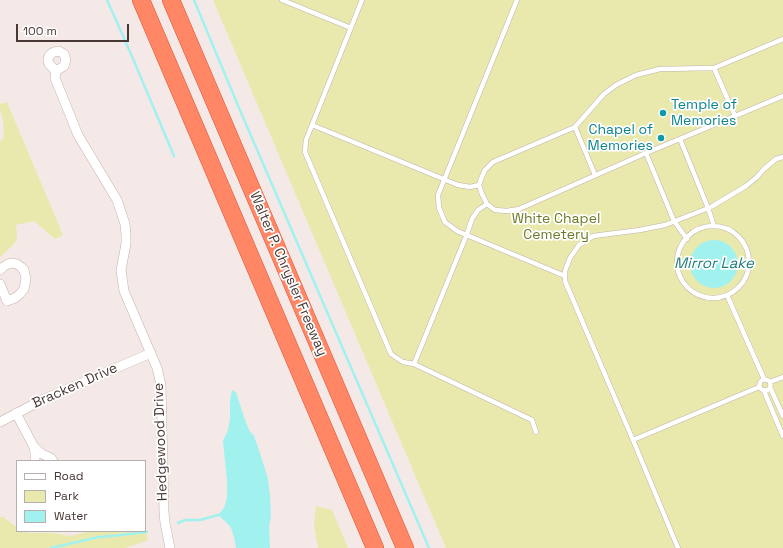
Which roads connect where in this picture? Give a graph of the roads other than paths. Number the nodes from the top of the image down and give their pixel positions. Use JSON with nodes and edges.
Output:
{"nodes":[{"id":1,"x":142,"y":0,"type":"edge"},
{"id":2,"x":171,"y":0,"type":"edge"},
{"id":3,"x":282,"y":0,"type":"edge"},
{"id":4,"x":362,"y":0,"type":"edge"},
{"id":5,"x":517,"y":0,"type":"edge"},
{"id":6,"x":351,"y":28,"type":"junction"},
{"id":7,"x":783,"y":39,"type":"edge"},
{"id":8,"x":714,"y":68,"type":"junction"},
{"id":9,"x":56,"y":71,"type":"dead end"},
{"id":10,"x":783,"y":96,"type":"edge"},
{"id":11,"x":735,"y":116,"type":"junction"},
{"id":12,"x":312,"y":125,"type":"junction"},
{"id":13,"x":575,"y":127,"type":"junction"},
{"id":14,"x":680,"y":138,"type":"junction"},
{"id":15,"x":646,"y":153,"type":"junction"},
{"id":16,"x":783,"y":157,"type":"edge"},
{"id":17,"x":595,"y":175,"type":"junction"},
{"id":18,"x":444,"y":179,"type":"junction"},
{"id":19,"x":479,"y":185,"type":"junction"},
{"id":20,"x":487,"y":204,"type":"junction"},
{"id":21,"x":708,"y":208,"type":"junction"},
{"id":22,"x":674,"y":221,"type":"junction"},
{"id":23,"x":714,"y":226,"type":"junction"},
{"id":24,"x":467,"y":234,"type":"junction"},
{"id":25,"x":687,"y":239,"type":"junction"},
{"id":26,"x":0,"y":270,"type":"edge"},
{"id":27,"x":565,"y":276,"type":"junction"},
{"id":28,"x":0,"y":284,"type":"edge"},
{"id":29,"x":727,"y":295,"type":"junction"},
{"id":30,"x":4,"y":302,"type":"edge"},
{"id":31,"x":151,"y":353,"type":"junction"},
{"id":32,"x":414,"y":364,"type":"junction"},
{"id":33,"x":783,"y":377,"type":"edge"},
{"id":34,"x":764,"y":379,"type":"junction"},
{"id":35,"x":770,"y":385,"type":"junction"},
{"id":36,"x":759,"y":387,"type":"junction"},
{"id":37,"x":764,"y":390,"type":"junction"},
{"id":38,"x":16,"y":413,"type":"junction"},
{"id":39,"x":783,"y":416,"type":"edge"},
{"id":40,"x":0,"y":422,"type":"edge"},
{"id":41,"x":536,"y":432,"type":"dead end"},
{"id":42,"x":783,"y":436,"type":"edge"},
{"id":43,"x":634,"y":440,"type":"junction"},
{"id":44,"x":34,"y":447,"type":"junction"},
{"id":45,"x":35,"y":460,"type":"edge"},
{"id":46,"x":53,"y":460,"type":"edge"},
{"id":47,"x":170,"y":548,"type":"edge"},
{"id":48,"x":375,"y":548,"type":"edge"},
{"id":49,"x":405,"y":548,"type":"edge"},
{"id":50,"x":678,"y":548,"type":"edge"}],
"edges":[{"from":1,"to":48,"type":"highway","name":"Walter P. Chrysler Freeway"},
{"from":2,"to":49,"type":"highway","name":"Walter P. Chrysler Freeway"},
{"from":3,"to":6,"type":"lane"},
{"from":4,"to":6,"type":"lane"},
{"from":5,"to":18,"type":"lane"},
{"from":6,"to":12,"type":"lane"},
{"from":7,"to":8,"type":"lane"},
{"from":8,"to":11,"type":"lane"},
{"from":8,"to":13,"type":"lane"},
{"from":9,"to":31,"type":"street","name":"Hedgewood Drive"},
{"from":10,"to":11,"type":"lane"},
{"from":11,"to":14,"type":"lane"},
{"from":12,"to":18,"type":"lane"},
{"from":12,"to":32,"type":"lane"},
{"from":13,"to":17,"type":"lane"},
{"from":13,"to":19,"type":"lane"},
{"from":14,"to":15,"type":"lane"},
{"from":14,"to":21,"type":"lane"},
{"from":15,"to":17,"type":"lane"},
{"from":15,"to":22,"type":"lane"},
{"from":16,"to":21,"type":"lane"},
{"from":17,"to":20,"type":"lane"},
{"from":18,"to":19,"type":"lane"},
{"from":18,"to":24,"type":"lane"},
{"from":19,"to":20,"type":"lane"},
{"from":20,"to":24,"type":"lane"},
{"from":21,"to":22,"type":"lane"},
{"from":21,"to":23,"type":"lane"},
{"from":22,"to":25,"type":"lane"},
{"from":22,"to":27,"type":"lane"},
{"from":23,"to":25,"type":"lane"},
{"from":23,"to":29,"type":"lane"},
{"from":24,"to":27,"type":"lane"},
{"from":24,"to":32,"type":"lane"},
{"from":25,"to":29,"type":"lane"},
{"from":26,"to":30,"type":"street"},
{"from":27,"to":43,"type":"lane"},
{"from":28,"to":30,"type":"street"},
{"from":29,"to":34,"type":"lane"},
{"from":31,"to":38,"type":"street","name":"Bracken Drive"},
{"from":31,"to":47,"type":"street","name":"Hedgewood Drive"},
{"from":32,"to":41,"type":"lane"},
{"from":33,"to":35,"type":"lane"},
{"from":34,"to":35,"type":"lane"},
{"from":34,"to":36,"type":"lane"},
{"from":35,"to":37,"type":"lane"},
{"from":35,"to":39,"type":"lane"},
{"from":36,"to":37,"type":"lane"},
{"from":36,"to":43,"type":"lane"},
{"from":37,"to":42,"type":"lane"},
{"from":38,"to":40,"type":"street","name":"Bracken Drive"},
{"from":38,"to":44,"type":"street"},
{"from":43,"to":50,"type":"lane"},
{"from":44,"to":45,"type":"street"},
{"from":44,"to":46,"type":"street"}]}
